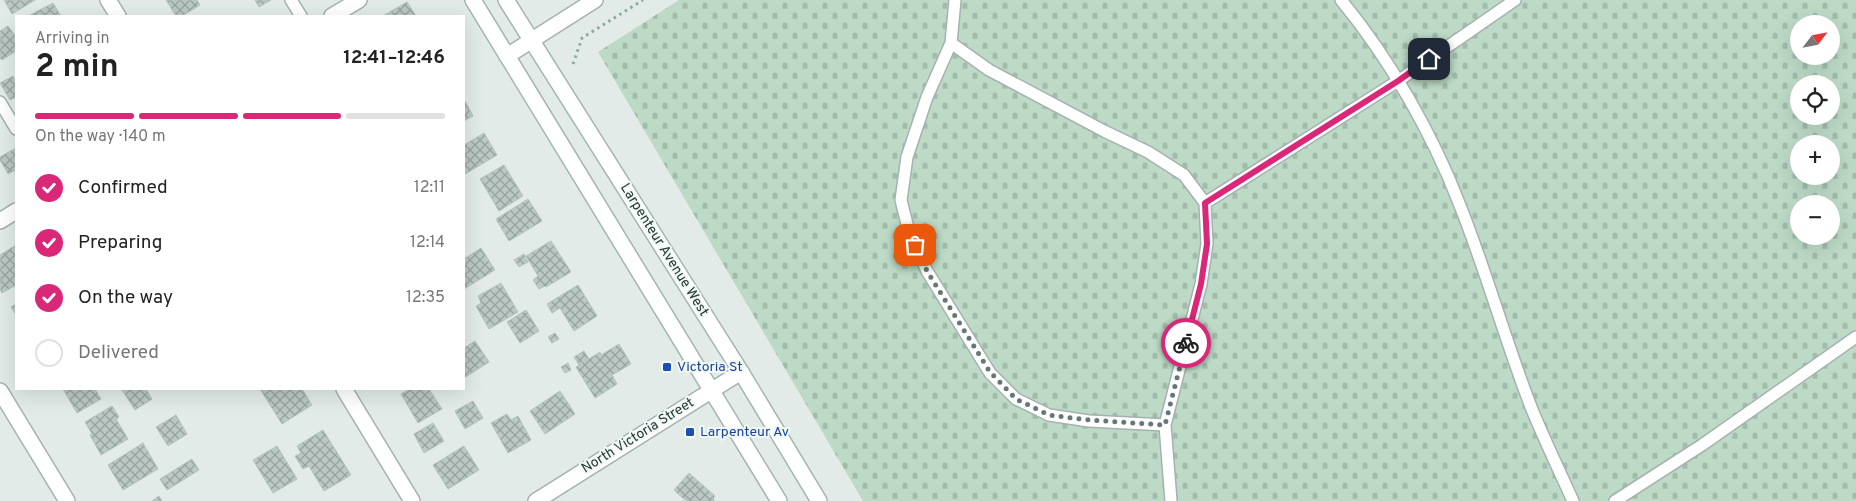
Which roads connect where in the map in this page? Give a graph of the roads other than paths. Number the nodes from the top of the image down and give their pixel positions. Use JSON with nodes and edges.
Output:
{"nodes":[{"id":1,"x":108,"y":0,"type":"edge"},
{"id":2,"x":291,"y":0,"type":"edge"},
{"id":3,"x":358,"y":0,"type":"edge"},
{"id":4,"x":472,"y":0,"type":"edge"},
{"id":5,"x":506,"y":0,"type":"edge"},
{"id":6,"x":595,"y":0,"type":"edge"},
{"id":7,"x":955,"y":0,"type":"edge"},
{"id":8,"x":1341,"y":0,"type":"edge"},
{"id":9,"x":1516,"y":0,"type":"edge"},
{"id":10,"x":117,"y":15,"type":"edge"},
{"id":11,"x":300,"y":15,"type":"edge"},
{"id":12,"x":334,"y":15,"type":"edge"},
{"id":13,"x":531,"y":41,"type":"junction"},
{"id":14,"x":950,"y":43,"type":"junction"},
{"id":15,"x":507,"y":56,"type":"junction"},
{"id":16,"x":1398,"y":81,"type":"junction"},
{"id":17,"x":0,"y":102,"type":"edge"},
{"id":18,"x":15,"y":127,"type":"edge"},
{"id":19,"x":1205,"y":203,"type":"junction"},
{"id":20,"x":15,"y":212,"type":"edge"},
{"id":21,"x":0,"y":221,"type":"edge"},
{"id":22,"x":1856,"y":337,"type":"edge"},
{"id":23,"x":741,"y":372,"type":"junction"},
{"id":24,"x":345,"y":390,"type":"edge"},
{"id":25,"x":712,"y":390,"type":"junction"},
{"id":26,"x":0,"y":391,"type":"edge"},
{"id":27,"x":1165,"y":425,"type":"junction"},
{"id":28,"x":67,"y":501,"type":"edge"},
{"id":29,"x":412,"y":501,"type":"edge"},
{"id":30,"x":536,"y":501,"type":"edge"},
{"id":31,"x":779,"y":501,"type":"edge"},
{"id":32,"x":819,"y":501,"type":"edge"},
{"id":33,"x":1171,"y":501,"type":"edge"},
{"id":34,"x":1573,"y":501,"type":"edge"},
{"id":35,"x":1615,"y":501,"type":"edge"}],
"edges":[{"from":1,"to":10,"type":"main road"},
{"from":2,"to":11,"type":"lane"},
{"from":3,"to":12,"type":"main road"},
{"from":4,"to":15,"type":"main road"},
{"from":5,"to":13,"type":"main road","name":"Larpenteur Avenue West"},
{"from":6,"to":13,"type":"main road"},
{"from":7,"to":14,"type":"lane"},
{"from":8,"to":16,"type":"lane"},
{"from":9,"to":16,"type":"lane"},
{"from":13,"to":15,"type":"main road"},
{"from":13,"to":23,"type":"main road","name":"Larpenteur Avenue West"},
{"from":14,"to":19,"type":"lane"},
{"from":14,"to":27,"type":"lane"},
{"from":15,"to":25,"type":"main road"},
{"from":16,"to":19,"type":"lane"},
{"from":16,"to":34,"type":"lane"},
{"from":17,"to":18,"type":"lane"},
{"from":19,"to":27,"type":"lane"},
{"from":20,"to":21,"type":"main road"},
{"from":22,"to":35,"type":"lane"},
{"from":23,"to":25,"type":"main road","name":"North Victoria Street"},
{"from":23,"to":32,"type":"main road","name":"Larpenteur Avenue West"},
{"from":24,"to":29,"type":"main road"},
{"from":25,"to":30,"type":"main road","name":"North Victoria Street"},
{"from":25,"to":31,"type":"main road"},
{"from":26,"to":28,"type":"main road"},
{"from":27,"to":33,"type":"lane"}]}
